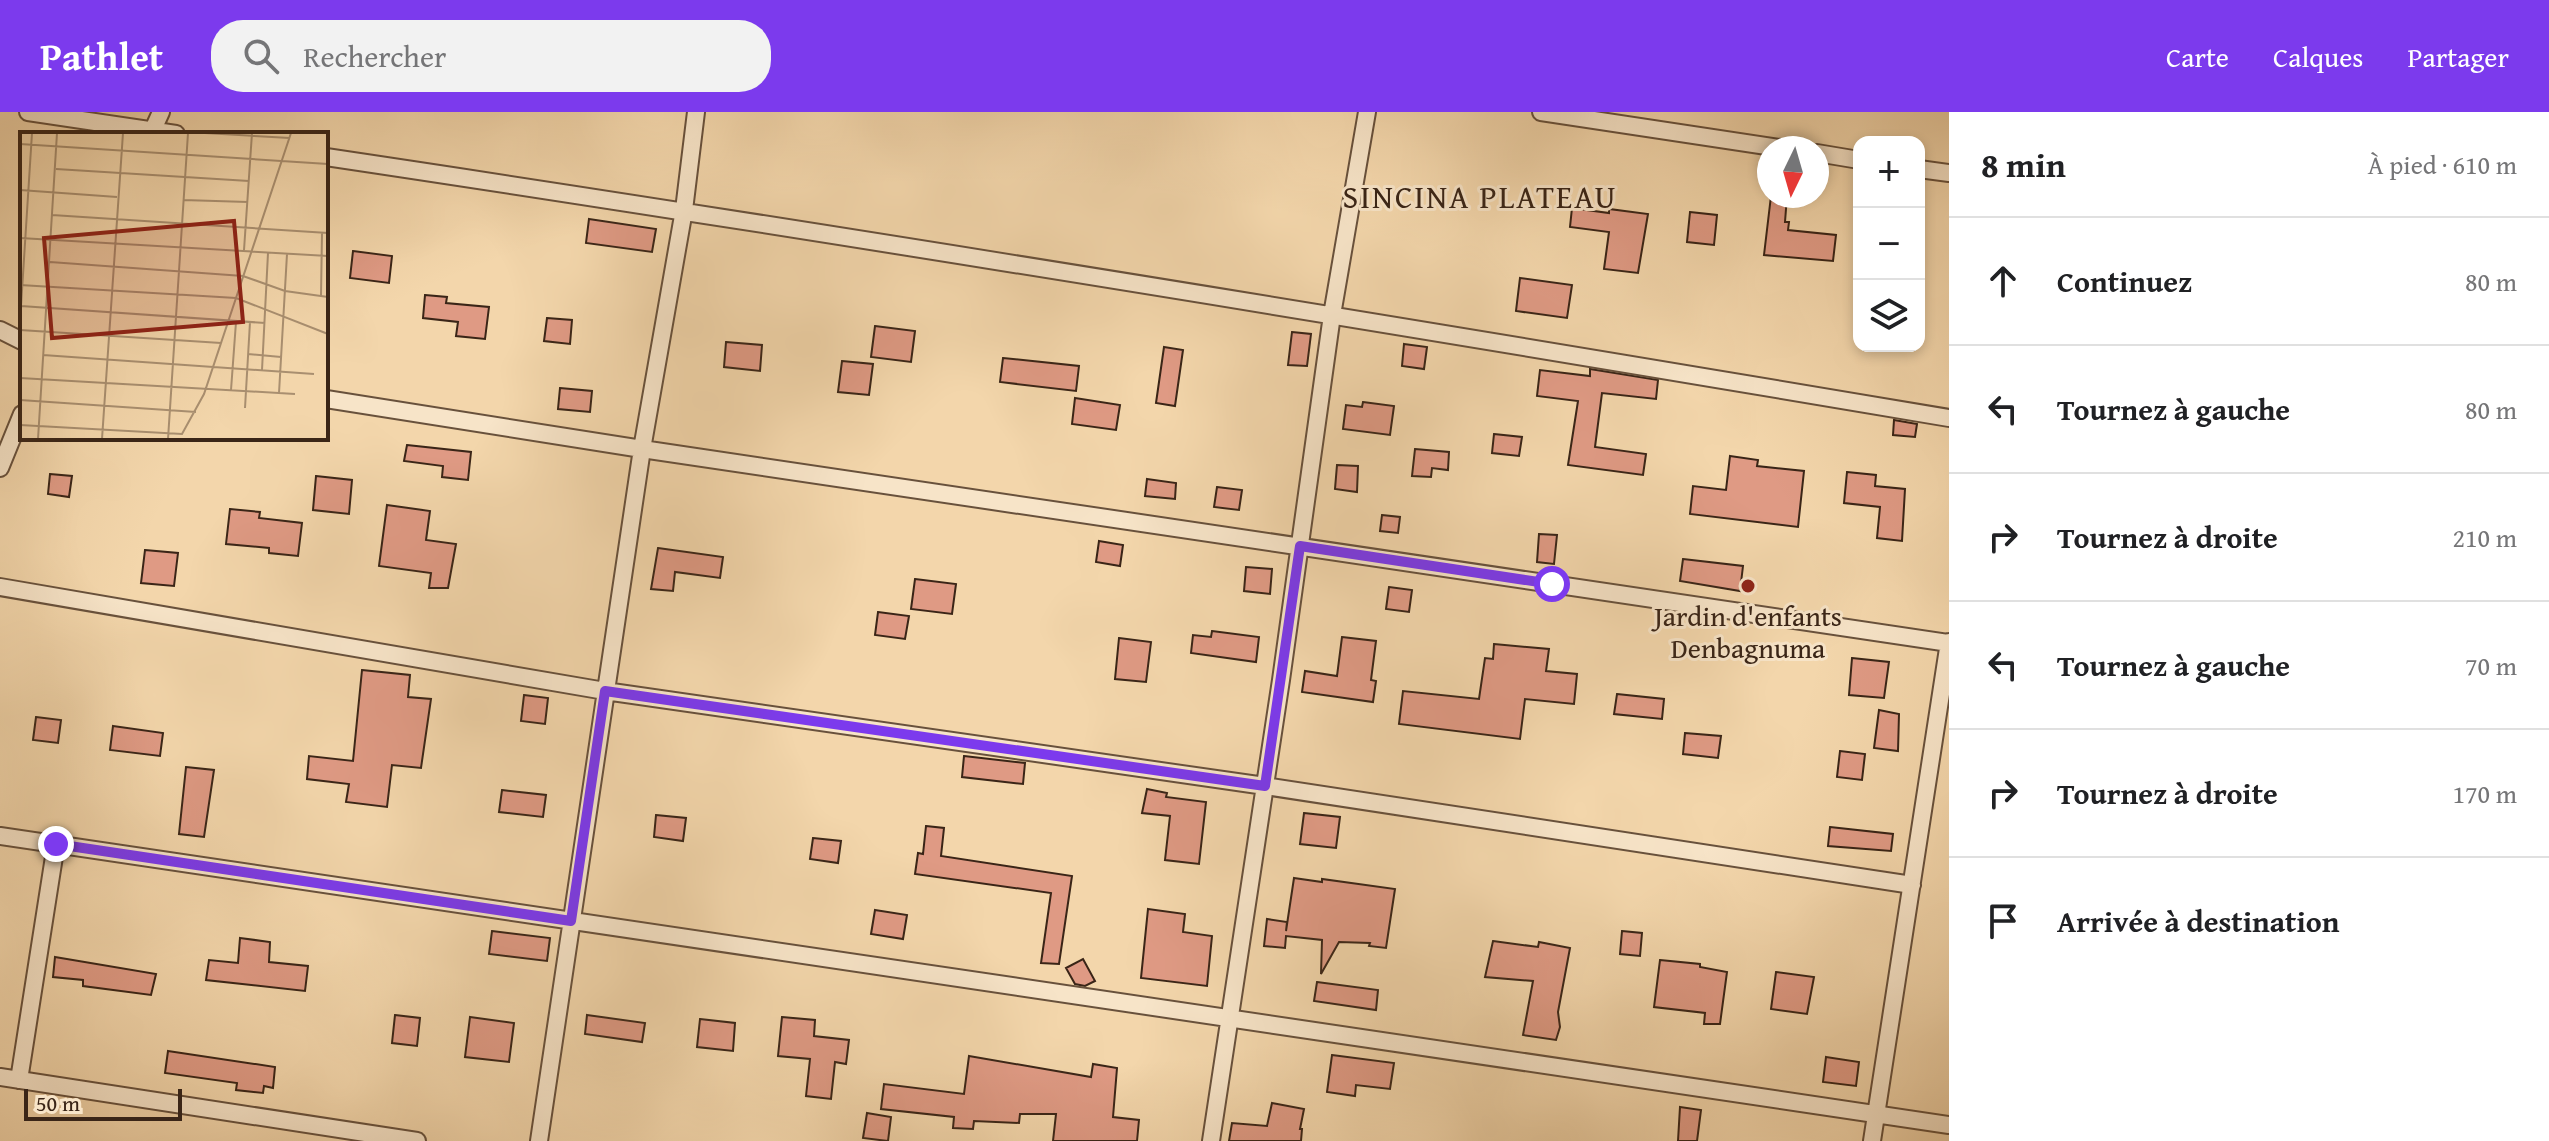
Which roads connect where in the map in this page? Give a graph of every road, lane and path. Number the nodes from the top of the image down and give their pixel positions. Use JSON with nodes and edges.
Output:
{"nodes":[{"id":1,"x":28,"y":112,"type":"edge"},
{"id":2,"x":161,"y":112,"type":"edge"},
{"id":3,"x":696,"y":112,"type":"edge"},
{"id":4,"x":1367,"y":112,"type":"edge"},
{"id":5,"x":1541,"y":112,"type":"edge"},
{"id":6,"x":72,"y":115,"type":"edge"},
{"id":7,"x":152,"y":132,"type":"edge"},
{"id":8,"x":1757,"y":145,"type":"edge"},
{"id":9,"x":1829,"y":155,"type":"edge"},
{"id":10,"x":328,"y":157,"type":"edge"},
{"id":11,"x":1853,"y":159,"type":"edge"},
{"id":12,"x":1925,"y":170,"type":"edge"},
{"id":13,"x":1949,"y":173,"type":"edge"},
{"id":14,"x":684,"y":210,"type":"junction"},
{"id":15,"x":1332,"y":315,"type":"junction"},
{"id":16,"x":0,"y":330,"type":"edge"},
{"id":17,"x":20,"y":340,"type":"edge"},
{"id":18,"x":328,"y":399,"type":"edge"},
{"id":19,"x":1949,"y":418,"type":"edge"},
{"id":20,"x":20,"y":419,"type":"edge"},
{"id":21,"x":642,"y":449,"type":"junction"},
{"id":22,"x":0,"y":468,"type":"edge"},
{"id":23,"x":1300,"y":546,"type":"junction"},
{"id":24,"x":0,"y":587,"type":"edge"},
{"id":25,"x":1949,"y":643,"type":"edge"},
{"id":26,"x":605,"y":691,"type":"junction"},
{"id":27,"x":1265,"y":786,"type":"junction"},
{"id":28,"x":0,"y":836,"type":"edge"},
{"id":29,"x":56,"y":844,"type":"junction"},
{"id":30,"x":1912,"y":885,"type":"junction"},
{"id":31,"x":571,"y":921,"type":"junction"},
{"id":32,"x":1230,"y":1018,"type":"junction"},
{"id":33,"x":0,"y":1077,"type":"edge"},
{"id":34,"x":19,"y":1080,"type":"junction"},
{"id":35,"x":1876,"y":1114,"type":"junction"},
{"id":36,"x":1949,"y":1125,"type":"edge"},
{"id":37,"x":417,"y":1141,"type":"edge"},
{"id":38,"x":539,"y":1141,"type":"edge"},
{"id":39,"x":1211,"y":1141,"type":"edge"},
{"id":40,"x":1872,"y":1141,"type":"edge"}],
"edges":[{"from":1,"to":6,"type":"street"},
{"from":2,"to":7,"type":"street"},
{"from":3,"to":14,"type":"street"},
{"from":4,"to":15,"type":"street"},
{"from":5,"to":8,"type":"street"},
{"from":6,"to":7,"type":"street"},
{"from":9,"to":11,"type":"street"},
{"from":10,"to":14,"type":"street"},
{"from":12,"to":13,"type":"street"},
{"from":14,"to":15,"type":"street"},
{"from":14,"to":21,"type":"street"},
{"from":15,"to":19,"type":"street"},
{"from":15,"to":23,"type":"street"},
{"from":16,"to":17,"type":"street"},
{"from":18,"to":21,"type":"street"},
{"from":20,"to":22,"type":"street"},
{"from":21,"to":23,"type":"street"},
{"from":21,"to":26,"type":"street"},
{"from":23,"to":25,"type":"street"},
{"from":23,"to":27,"type":"street"},
{"from":24,"to":26,"type":"street"},
{"from":25,"to":30,"type":"street"},
{"from":26,"to":27,"type":"street"},
{"from":26,"to":31,"type":"street"},
{"from":27,"to":30,"type":"street"},
{"from":27,"to":32,"type":"street"},
{"from":28,"to":29,"type":"street"},
{"from":29,"to":31,"type":"street"},
{"from":29,"to":34,"type":"street"},
{"from":30,"to":35,"type":"street"},
{"from":31,"to":32,"type":"street"},
{"from":31,"to":38,"type":"street"},
{"from":32,"to":35,"type":"street"},
{"from":32,"to":39,"type":"street"},
{"from":33,"to":34,"type":"street"},
{"from":34,"to":37,"type":"street"},
{"from":35,"to":36,"type":"street"},
{"from":35,"to":40,"type":"street"}]}
